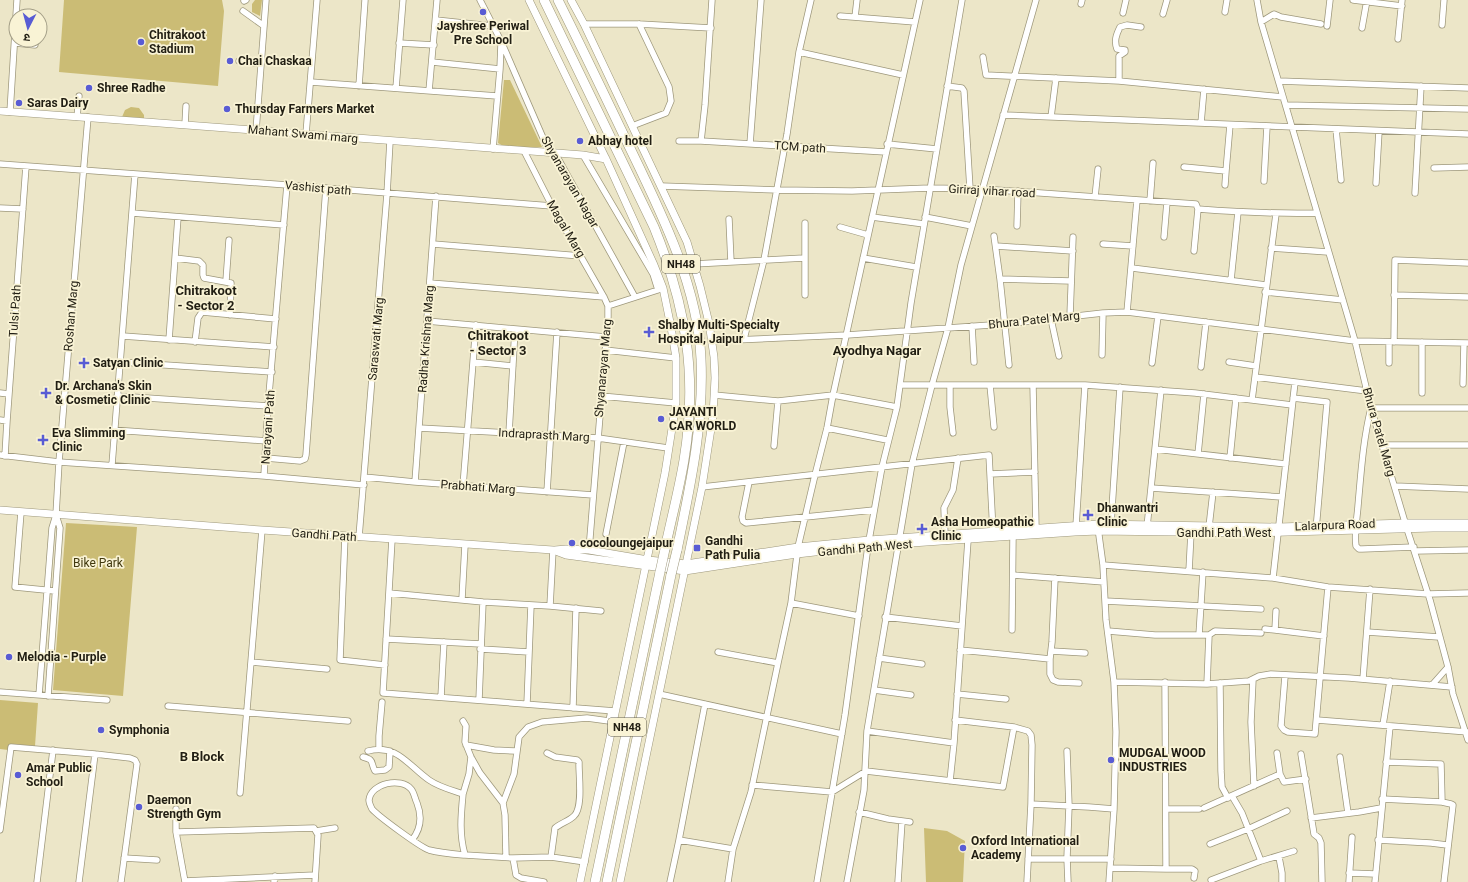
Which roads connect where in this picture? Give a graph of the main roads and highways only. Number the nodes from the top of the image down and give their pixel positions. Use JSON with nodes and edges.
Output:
{"nodes":[{"id":1,"x":544,"y":0,"type":"edge"},
{"id":2,"x":558,"y":0,"type":"edge"},
{"id":3,"x":595,"y":882,"type":"edge"},
{"id":4,"x":607,"y":882,"type":"edge"}],
"edges":[{"from":1,"to":3,"type":"highway","number":"NH48","bridge":true},
{"from":2,"to":4,"type":"highway","number":"NH48","bridge":true}]}
